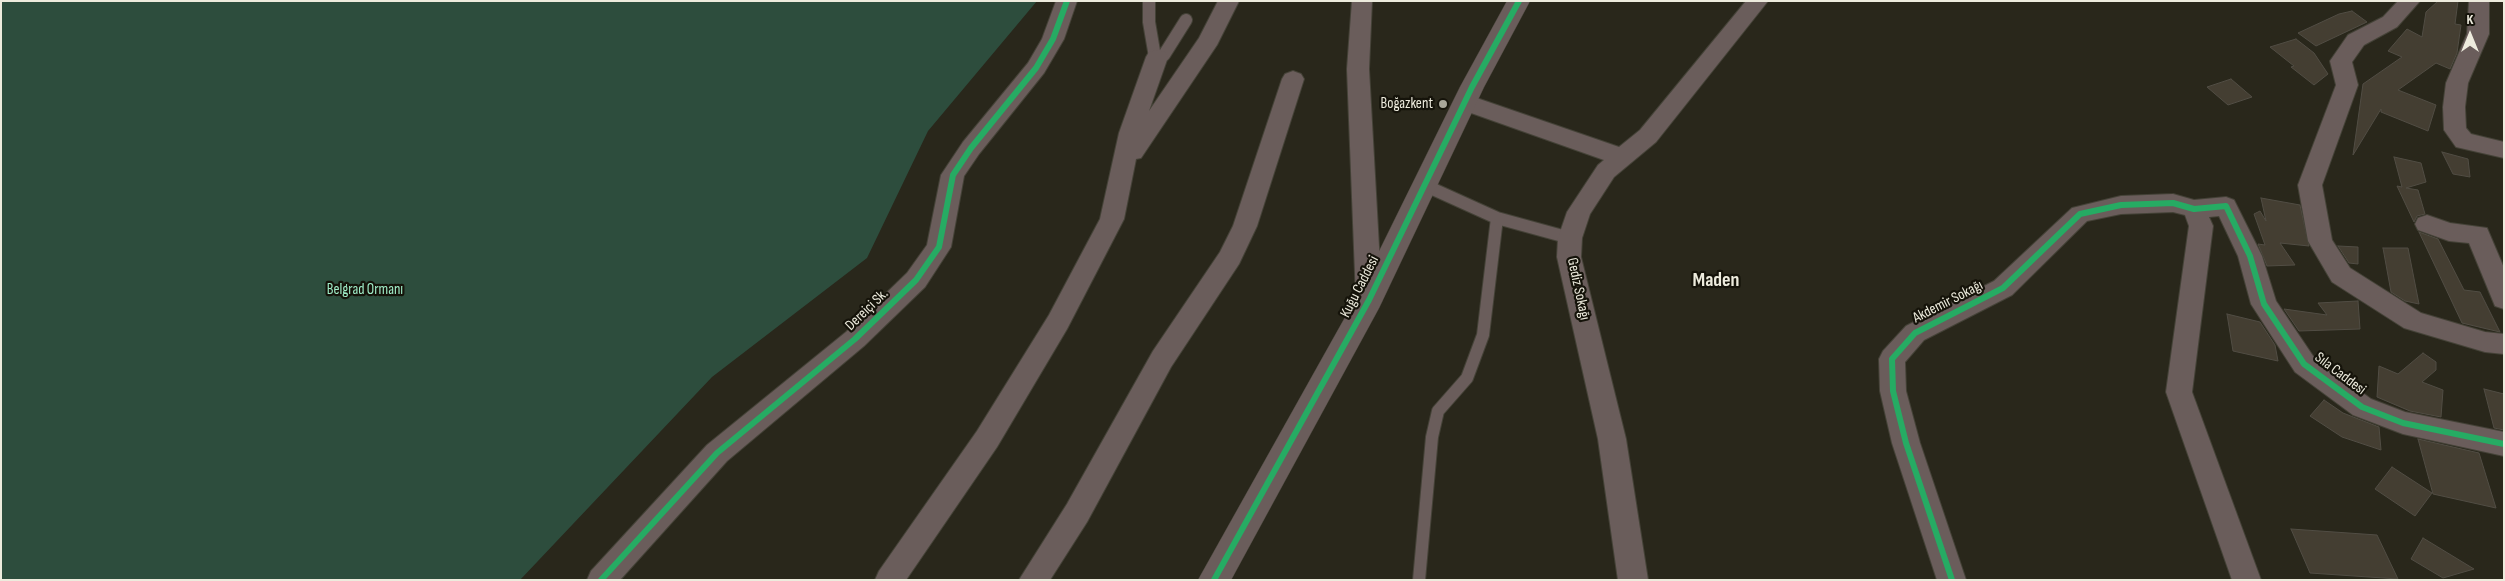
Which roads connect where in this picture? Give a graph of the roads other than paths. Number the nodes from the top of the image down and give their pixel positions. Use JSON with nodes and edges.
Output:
{"nodes":[{"id":1,"x":1067,"y":1,"type":"edge"},
{"id":2,"x":1149,"y":1,"type":"edge"},
{"id":3,"x":1229,"y":1,"type":"edge"},
{"id":4,"x":1362,"y":1,"type":"edge"},
{"id":5,"x":1519,"y":1,"type":"edge"},
{"id":6,"x":1758,"y":1,"type":"edge"},
{"id":7,"x":2410,"y":1,"type":"edge"},
{"id":8,"x":2478,"y":1,"type":"edge"},
{"id":9,"x":1186,"y":20,"type":"dead end"},
{"id":10,"x":1157,"y":57,"type":"junction"},
{"id":11,"x":1293,"y":79,"type":"dead end"},
{"id":12,"x":1465,"y":102,"type":"junction"},
{"id":13,"x":2504,"y":150,"type":"edge"},
{"id":14,"x":1622,"y":157,"type":"junction"},
{"id":15,"x":1126,"y":162,"type":"junction"},
{"id":16,"x":1424,"y":185,"type":"junction"},
{"id":17,"x":2194,"y":209,"type":"junction"},
{"id":18,"x":1497,"y":218,"type":"junction"},
{"id":19,"x":2427,"y":224,"type":"dead end"},
{"id":20,"x":1570,"y":238,"type":"junction"},
{"id":21,"x":2504,"y":299,"type":"edge"},
{"id":22,"x":1369,"y":300,"type":"junction"},
{"id":23,"x":2504,"y":344,"type":"edge"},
{"id":24,"x":2504,"y":444,"type":"edge"},
{"id":25,"x":2249,"y":577,"type":"edge"},
{"id":26,"x":601,"y":580,"type":"edge"},
{"id":27,"x":889,"y":580,"type":"edge"},
{"id":28,"x":1033,"y":580,"type":"edge"},
{"id":29,"x":1214,"y":580,"type":"edge"},
{"id":30,"x":1419,"y":580,"type":"edge"},
{"id":31,"x":1633,"y":580,"type":"edge"},
{"id":32,"x":1952,"y":580,"type":"edge"}],
"edges":[{"from":1,"to":26,"type":"street","name":"Dereiçi Sk."},
{"from":2,"to":10,"type":"lane"},
{"from":3,"to":15,"type":"street"},
{"from":4,"to":22,"type":"street"},
{"from":5,"to":12,"type":"street","name":"Kuğu Caddesi"},
{"from":6,"to":14,"type":"street","name":"Gediz Sokağı"},
{"from":7,"to":23,"type":"street"},
{"from":8,"to":13,"type":"street"},
{"from":9,"to":10,"type":"lane"},
{"from":10,"to":15,"type":"street"},
{"from":11,"to":28,"type":"street"},
{"from":12,"to":14,"type":"street"},
{"from":12,"to":16,"type":"street","name":"Kuğu Caddesi"},
{"from":14,"to":20,"type":"street","name":"Gediz Sokağı"},
{"from":15,"to":27,"type":"street"},
{"from":16,"to":18,"type":"lane"},
{"from":16,"to":22,"type":"street","name":"Kuğu Caddesi"},
{"from":17,"to":24,"type":"street","name":"Sıla Caddesi"},
{"from":17,"to":25,"type":"street"},
{"from":17,"to":32,"type":"street","name":"Akdemir Sokağı"},
{"from":18,"to":20,"type":"lane"},
{"from":18,"to":30,"type":"lane"},
{"from":19,"to":21,"type":"street"},
{"from":20,"to":31,"type":"street","name":"Gediz Sokağı"},
{"from":22,"to":29,"type":"street","name":"Kuğu Caddesi"}]}
